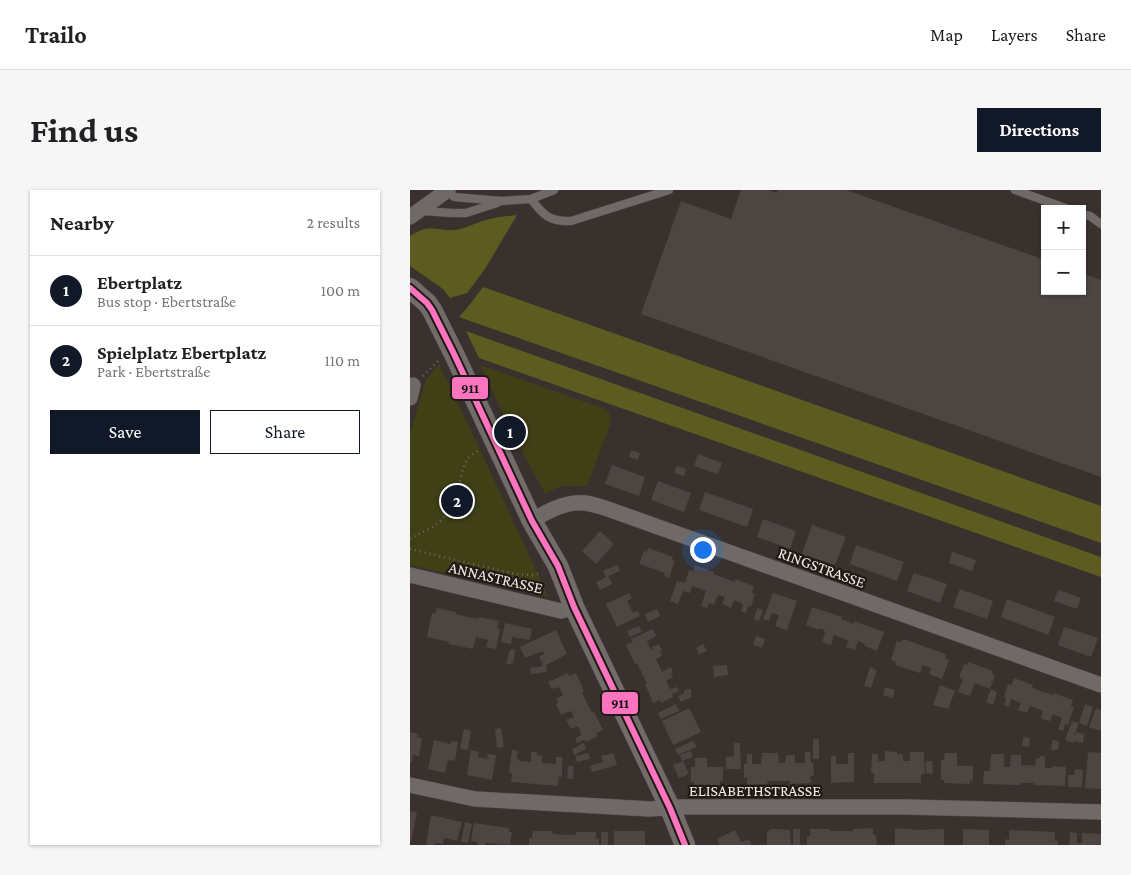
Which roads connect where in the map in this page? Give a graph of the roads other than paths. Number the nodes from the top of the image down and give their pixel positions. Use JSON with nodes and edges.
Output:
{"nodes":[{"id":1,"x":448,"y":190,"type":"edge"},
{"id":2,"x":554,"y":190,"type":"edge"},
{"id":3,"x":669,"y":190,"type":"edge"},
{"id":4,"x":1015,"y":190,"type":"edge"},
{"id":5,"x":531,"y":199,"type":"junction"},
{"id":6,"x":501,"y":201,"type":"junction"},
{"id":7,"x":1057,"y":205,"type":"edge"},
{"id":8,"x":413,"y":213,"type":"edge"},
{"id":9,"x":1086,"y":215,"type":"edge"},
{"id":10,"x":1101,"y":224,"type":"edge"},
{"id":11,"x":410,"y":288,"type":"edge"},
{"id":12,"x":532,"y":521,"type":"junction"},
{"id":13,"x":410,"y":575,"type":"edge"},
{"id":14,"x":574,"y":607,"type":"junction"},
{"id":15,"x":1101,"y":685,"type":"edge"},
{"id":16,"x":410,"y":785,"type":"edge"},
{"id":17,"x":670,"y":808,"type":"junction"},
{"id":18,"x":1101,"y":812,"type":"edge"},
{"id":19,"x":685,"y":845,"type":"edge"}],
"edges":[{"from":1,"to":6,"type":"lane"},
{"from":1,"to":8,"type":"street"},
{"from":2,"to":5,"type":"lane"},
{"from":3,"to":5,"type":"lane"},
{"from":4,"to":7,"type":"lane"},
{"from":5,"to":6,"type":"lane"},
{"from":6,"to":8,"type":"lane"},
{"from":9,"to":10,"type":"lane"},
{"from":11,"to":12,"type":"street"},
{"from":12,"to":14,"type":"street"},
{"from":12,"to":15,"type":"street","name":"RINGSTRASSE"},
{"from":13,"to":14,"type":"street","name":"ANNASTRASSE"},
{"from":14,"to":17,"type":"street"},
{"from":16,"to":17,"type":"street","name":"ELISABETHSTRASSE"},
{"from":17,"to":18,"type":"street","name":"ELISABETHSTRASSE"},
{"from":17,"to":19,"type":"street"}]}
